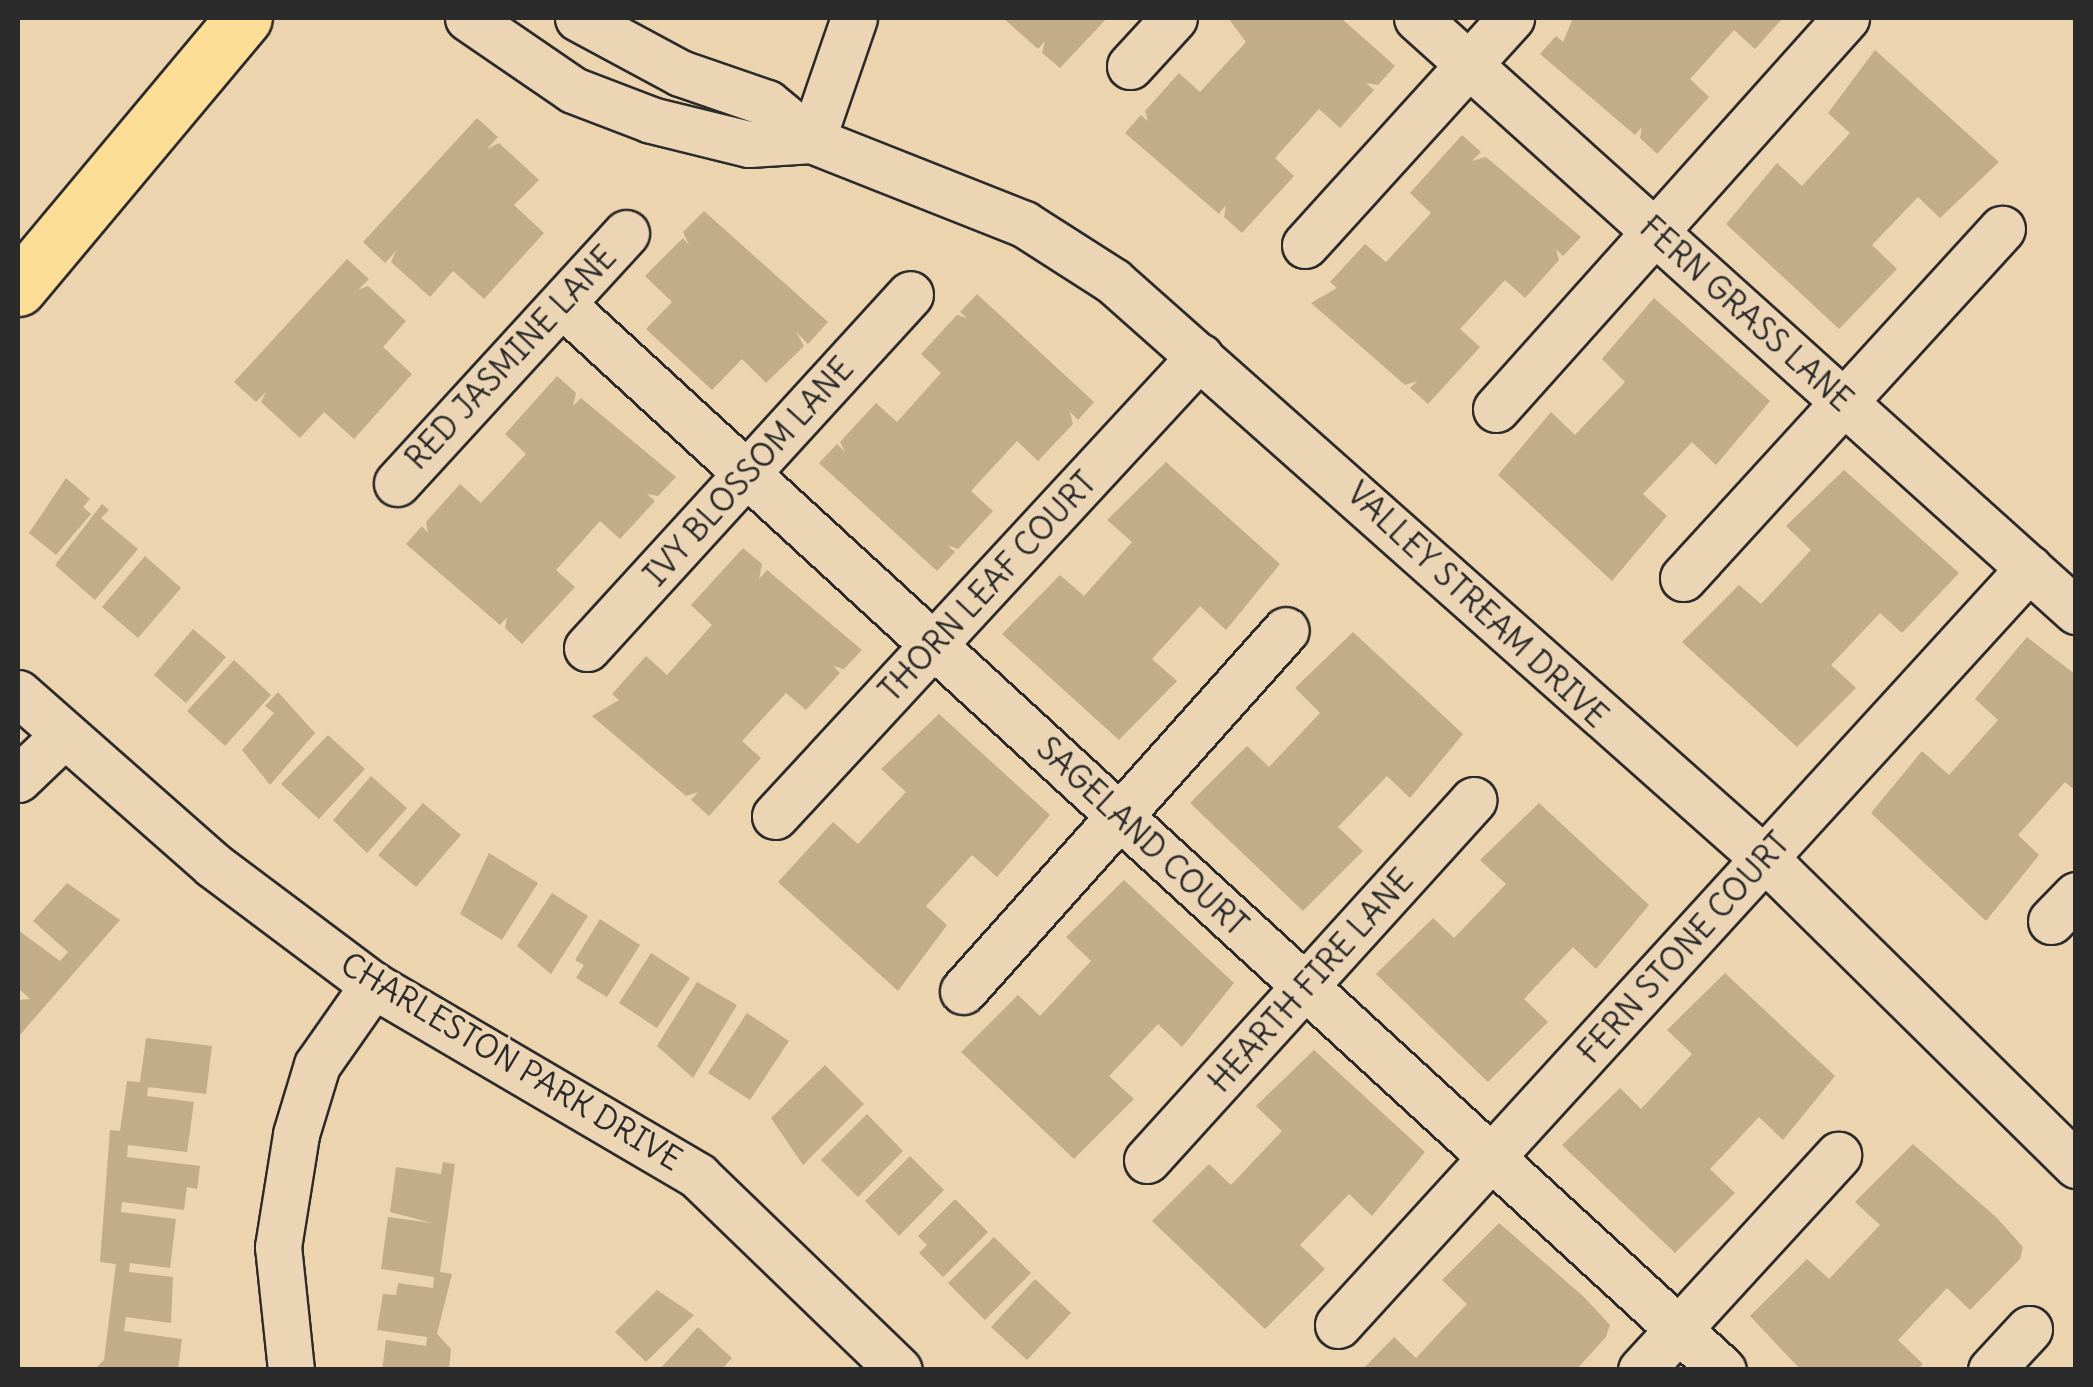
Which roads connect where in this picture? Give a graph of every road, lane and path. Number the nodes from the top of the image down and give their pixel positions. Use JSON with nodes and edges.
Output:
{"nodes":[{"id":1,"x":244,"y":18,"type":"edge"},
{"id":2,"x":468,"y":18,"type":"edge"},
{"id":3,"x":578,"y":18,"type":"edge"},
{"id":4,"x":854,"y":18,"type":"edge"},
{"id":5,"x":1174,"y":18,"type":"edge"},
{"id":6,"x":1417,"y":18,"type":"edge"},
{"id":7,"x":1511,"y":18,"type":"edge"},
{"id":8,"x":1846,"y":18,"type":"edge"},
{"id":9,"x":1468,"y":65,"type":"junction"},
{"id":10,"x":1130,"y":66,"type":"dead end"},
{"id":11,"x":812,"y":140,"type":"junction"},
{"id":12,"x":2002,"y":229,"type":"dead end"},
{"id":13,"x":1654,"y":230,"type":"junction"},
{"id":14,"x":626,"y":233,"type":"dead end"},
{"id":15,"x":1304,"y":245,"type":"dead end"},
{"id":16,"x":18,"y":288,"type":"edge"},
{"id":17,"x":910,"y":294,"type":"dead end"},
{"id":18,"x":562,"y":304,"type":"junction"},
{"id":19,"x":1200,"y":356,"type":"junction"},
{"id":20,"x":1842,"y":401,"type":"junction"},
{"id":21,"x":1496,"y":408,"type":"dead end"},
{"id":22,"x":748,"y":478,"type":"junction"},
{"id":23,"x":397,"y":482,"type":"dead end"},
{"id":24,"x":2029,"y":568,"type":"junction"},
{"id":25,"x":1683,"y":578,"type":"dead end"},
{"id":26,"x":2076,"y":611,"type":"edge"},
{"id":27,"x":1286,"y":630,"type":"dead end"},
{"id":28,"x":935,"y":646,"type":"junction"},
{"id":29,"x":588,"y":648,"type":"dead end"},
{"id":30,"x":18,"y":693,"type":"edge"},
{"id":31,"x":64,"y":735,"type":"junction"},
{"id":32,"x":18,"y":778,"type":"edge"},
{"id":33,"x":1474,"y":800,"type":"dead end"},
{"id":34,"x":775,"y":816,"type":"dead end"},
{"id":35,"x":1121,"y":816,"type":"junction"},
{"id":36,"x":1761,"y":862,"type":"junction"},
{"id":37,"x":373,"y":985,"type":"junction"},
{"id":38,"x":1307,"y":989,"type":"junction"},
{"id":39,"x":964,"y":992,"type":"dead end"},
{"id":40,"x":1838,"y":1155,"type":"dead end"},
{"id":41,"x":1493,"y":1159,"type":"junction"},
{"id":42,"x":1147,"y":1160,"type":"dead end"},
{"id":43,"x":2076,"y":1165,"type":"edge"},
{"id":44,"x":1338,"y":1325,"type":"dead end"},
{"id":45,"x":2029,"y":1329,"type":"dead end"},
{"id":46,"x":1679,"y":1330,"type":"junction"},
{"id":47,"x":292,"y":1370,"type":"edge"},
{"id":48,"x":899,"y":1370,"type":"edge"},
{"id":49,"x":1641,"y":1370,"type":"edge"},
{"id":50,"x":1723,"y":1370,"type":"edge"},
{"id":51,"x":1992,"y":1370,"type":"edge"}],
"edges":[{"from":1,"to":16,"type":"main road"},
{"from":2,"to":11,"type":"street","name":"VALLEY STREAM DRIVE"},
{"from":3,"to":11,"type":"street","name":"VALLEY STREAM DRIVE"},
{"from":4,"to":11,"type":"street"},
{"from":5,"to":10,"type":"street"},
{"from":6,"to":9,"type":"street","name":"FERN GRASS LANE"},
{"from":7,"to":9,"type":"street"},
{"from":8,"to":13,"type":"street"},
{"from":9,"to":13,"type":"street","name":"FERN GRASS LANE"},
{"from":9,"to":15,"type":"street"},
{"from":11,"to":19,"type":"street","name":"VALLEY STREAM DRIVE"},
{"from":12,"to":20,"type":"street"},
{"from":13,"to":20,"type":"street","name":"FERN GRASS LANE"},
{"from":13,"to":21,"type":"street"},
{"from":14,"to":18,"type":"street","name":"RED JASMINE LANE"},
{"from":17,"to":22,"type":"street","name":"IVY BLOSSOM LANE"},
{"from":18,"to":22,"type":"street","name":"SAGELAND COURT"},
{"from":18,"to":23,"type":"street","name":"RED JASMINE LANE"},
{"from":19,"to":28,"type":"street","name":"THORN LEAF COURT"},
{"from":19,"to":36,"type":"street","name":"VALLEY STREAM DRIVE"},
{"from":20,"to":24,"type":"street","name":"FERN GRASS LANE"},
{"from":20,"to":25,"type":"street"},
{"from":22,"to":28,"type":"street","name":"SAGELAND COURT"},
{"from":22,"to":29,"type":"street","name":"IVY BLOSSOM LANE"},
{"from":24,"to":26,"type":"street","name":"FERN GRASS LANE"},
{"from":24,"to":36,"type":"street","name":"FERN STONE COURT"},
{"from":27,"to":35,"type":"street"},
{"from":28,"to":34,"type":"street","name":"THORN LEAF COURT"},
{"from":28,"to":35,"type":"street","name":"SAGELAND COURT"},
{"from":30,"to":31,"type":"street","name":"CHARLESTON PARK DRIVE"},
{"from":31,"to":32,"type":"street"},
{"from":31,"to":37,"type":"street","name":"CHARLESTON PARK DRIVE"},
{"from":33,"to":38,"type":"street","name":"HEARTH FIRE LANE"},
{"from":35,"to":38,"type":"street","name":"SAGELAND COURT"},
{"from":35,"to":39,"type":"street"},
{"from":36,"to":41,"type":"street","name":"FERN STONE COURT"},
{"from":36,"to":43,"type":"street","name":"VALLEY STREAM DRIVE"},
{"from":37,"to":47,"type":"street"},
{"from":37,"to":48,"type":"street","name":"CHARLESTON PARK DRIVE"},
{"from":38,"to":41,"type":"street","name":"SAGELAND COURT"},
{"from":38,"to":42,"type":"street","name":"HEARTH FIRE LANE"},
{"from":40,"to":46,"type":"street"},
{"from":41,"to":44,"type":"street","name":"FERN STONE COURT"},
{"from":41,"to":46,"type":"street","name":"SAGELAND COURT"},
{"from":45,"to":51,"type":"street"},
{"from":46,"to":49,"type":"street"},
{"from":46,"to":50,"type":"street","name":"SAGELAND COURT"}]}
